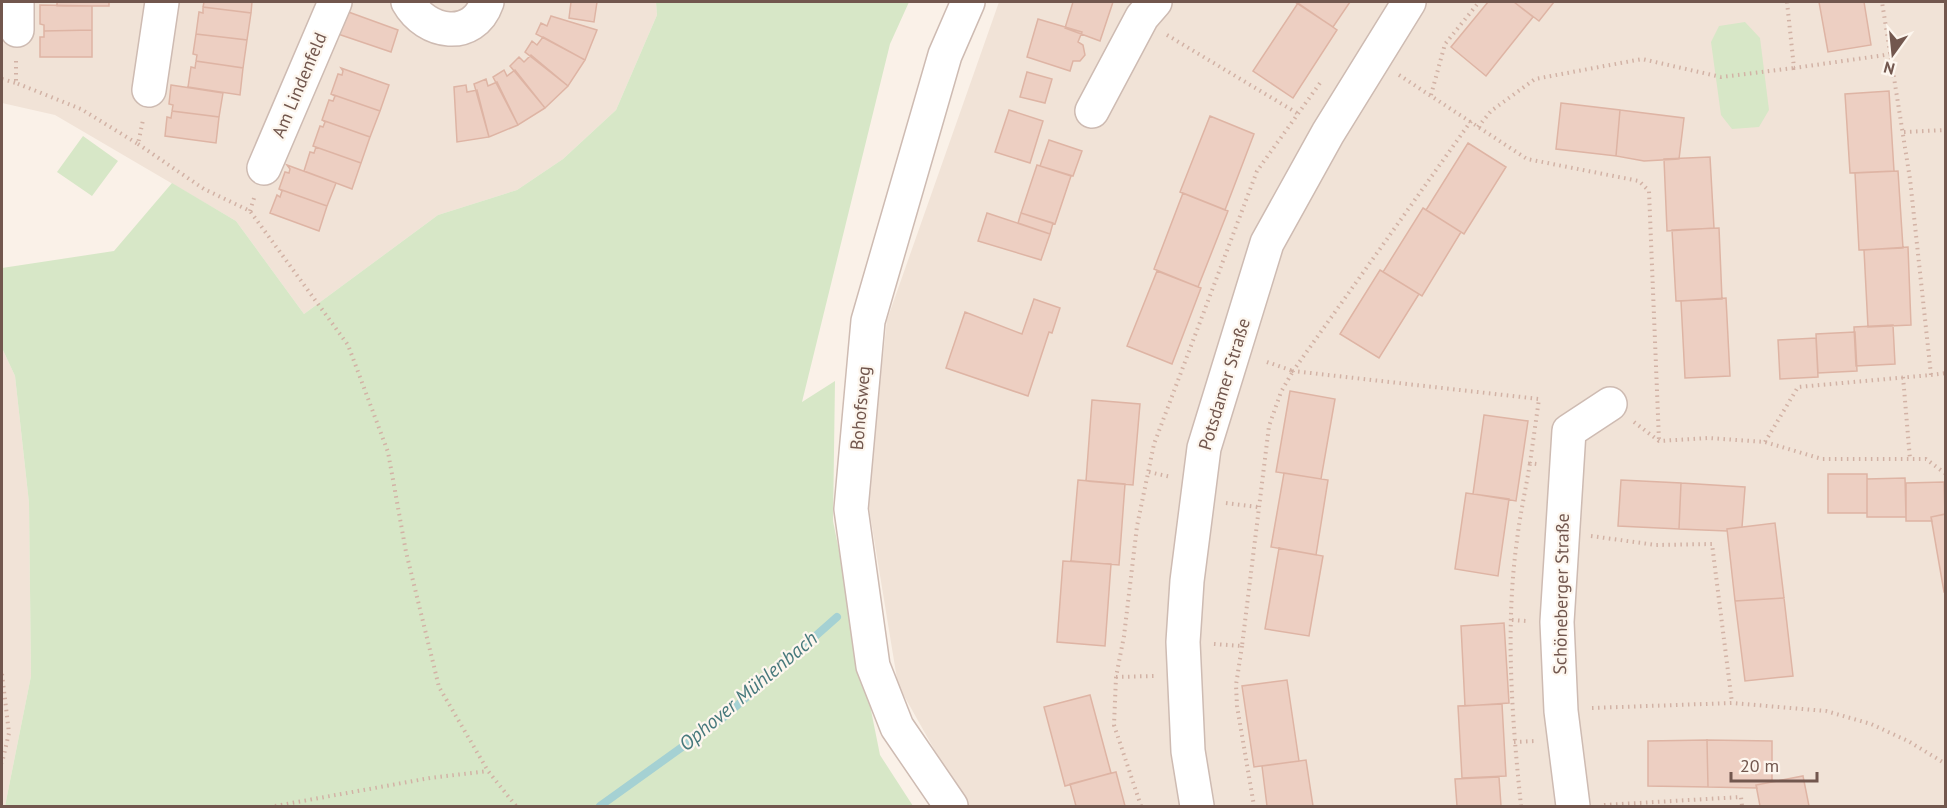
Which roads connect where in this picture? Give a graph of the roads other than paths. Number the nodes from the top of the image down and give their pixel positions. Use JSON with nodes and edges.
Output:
{"nodes":[{"id":1,"x":162,"y":2,"type":"edge"},
{"id":2,"x":335,"y":2,"type":"edge"},
{"id":3,"x":408,"y":2,"type":"edge"},
{"id":4,"x":487,"y":2,"type":"edge"},
{"id":5,"x":968,"y":2,"type":"edge"},
{"id":6,"x":1410,"y":2,"type":"edge"},
{"id":7,"x":1149,"y":9,"type":"edge"},
{"id":8,"x":149,"y":90,"type":"road end"},
{"id":9,"x":1092,"y":111,"type":"dead end"},
{"id":10,"x":264,"y":168,"type":"dead end"},
{"id":11,"x":1610,"y":404,"type":"road end"},
{"id":12,"x":951,"y":807,"type":"edge"},
{"id":13,"x":1197,"y":807,"type":"edge"},
{"id":14,"x":1573,"y":807,"type":"edge"}],
"edges":[{"from":1,"to":8,"type":"street"},
{"from":2,"to":10,"type":"street","name":"Am Lindenfeld"},
{"from":3,"to":4,"type":"street"},
{"from":5,"to":12,"type":"street","name":"Bohofsweg"},
{"from":6,"to":13,"type":"street","name":"Potsdamer Straße"},
{"from":7,"to":9,"type":"street"},
{"from":11,"to":14,"type":"street","name":"Schöneberger Straße"}]}
